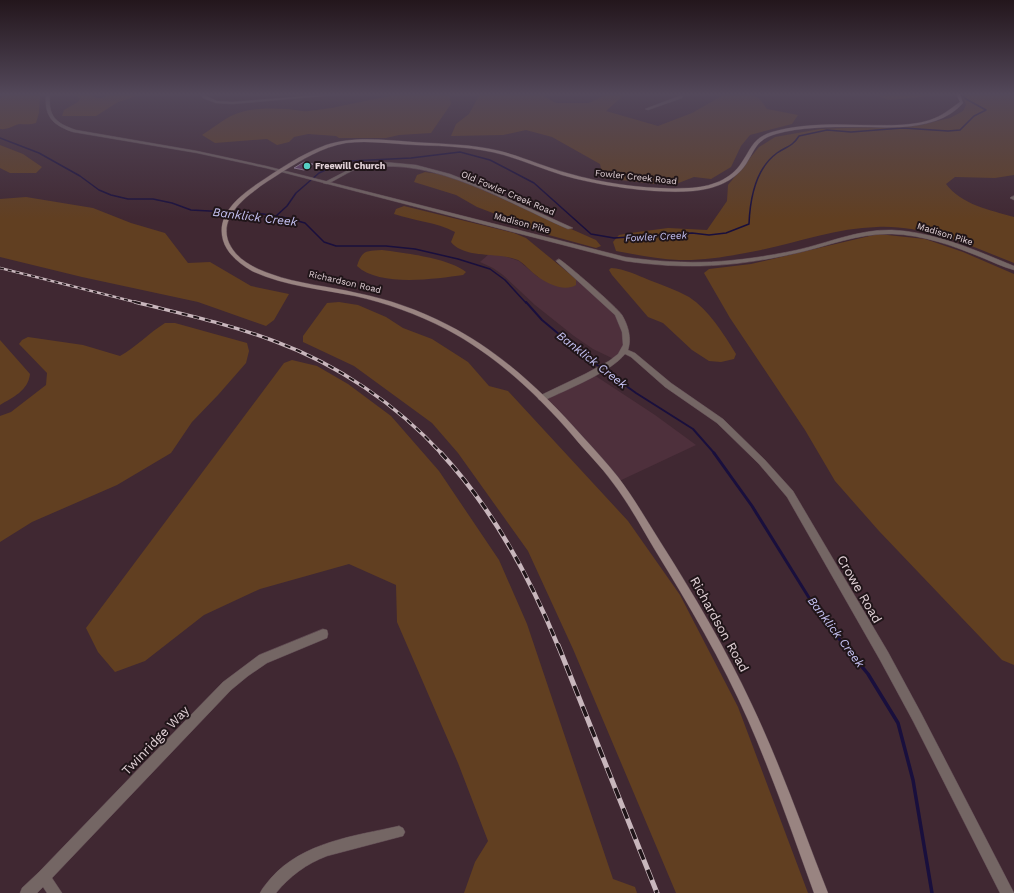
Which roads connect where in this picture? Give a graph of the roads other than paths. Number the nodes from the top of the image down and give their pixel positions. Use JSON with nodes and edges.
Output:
{"nodes":[{"id":1,"x":109,"y":136,"type":"edge"},
{"id":2,"x":769,"y":136,"type":"edge"},
{"id":3,"x":281,"y":171,"type":"junction"},
{"id":4,"x":322,"y":182,"type":"junction"},
{"id":5,"x":570,"y":228,"type":"dead end"},
{"id":6,"x":559,"y":261,"type":"dead end"},
{"id":7,"x":1014,"y":268,"type":"edge"},
{"id":8,"x":625,"y":351,"type":"junction"},
{"id":9,"x":542,"y":398,"type":"junction"},
{"id":10,"x":323,"y":634,"type":"dead end"},
{"id":11,"x":399,"y":832,"type":"dead end"},
{"id":12,"x":44,"y":877,"type":"junction"},
{"id":13,"x":26,"y":893,"type":"edge"},
{"id":14,"x":55,"y":893,"type":"edge"},
{"id":15,"x":267,"y":893,"type":"edge"},
{"id":16,"x":821,"y":893,"type":"edge"},
{"id":17,"x":1006,"y":893,"type":"edge"}],
"edges":[{"from":1,"to":3,"type":"street","name":"Madison Pike"},
{"from":2,"to":3,"type":"main road","name":"Fowler Creek Road"},
{"from":3,"to":4,"type":"street","name":"Madison Pike"},
{"from":3,"to":9,"type":"main road","name":"Richardson Road"},
{"from":4,"to":5,"type":"street","name":"Old Fowler Creek Road"},
{"from":4,"to":7,"type":"street","name":"Madison Pike"},
{"from":6,"to":8,"type":"street"},
{"from":8,"to":9,"type":"street"},
{"from":8,"to":17,"type":"street","name":"Crowe Road"},
{"from":9,"to":16,"type":"main road","name":"Richardson Road"},
{"from":10,"to":12,"type":"street","name":"Twinridge Way"},
{"from":11,"to":15,"type":"street"},
{"from":12,"to":13,"type":"street","name":"Twinridge Way"},
{"from":12,"to":14,"type":"street"}]}
